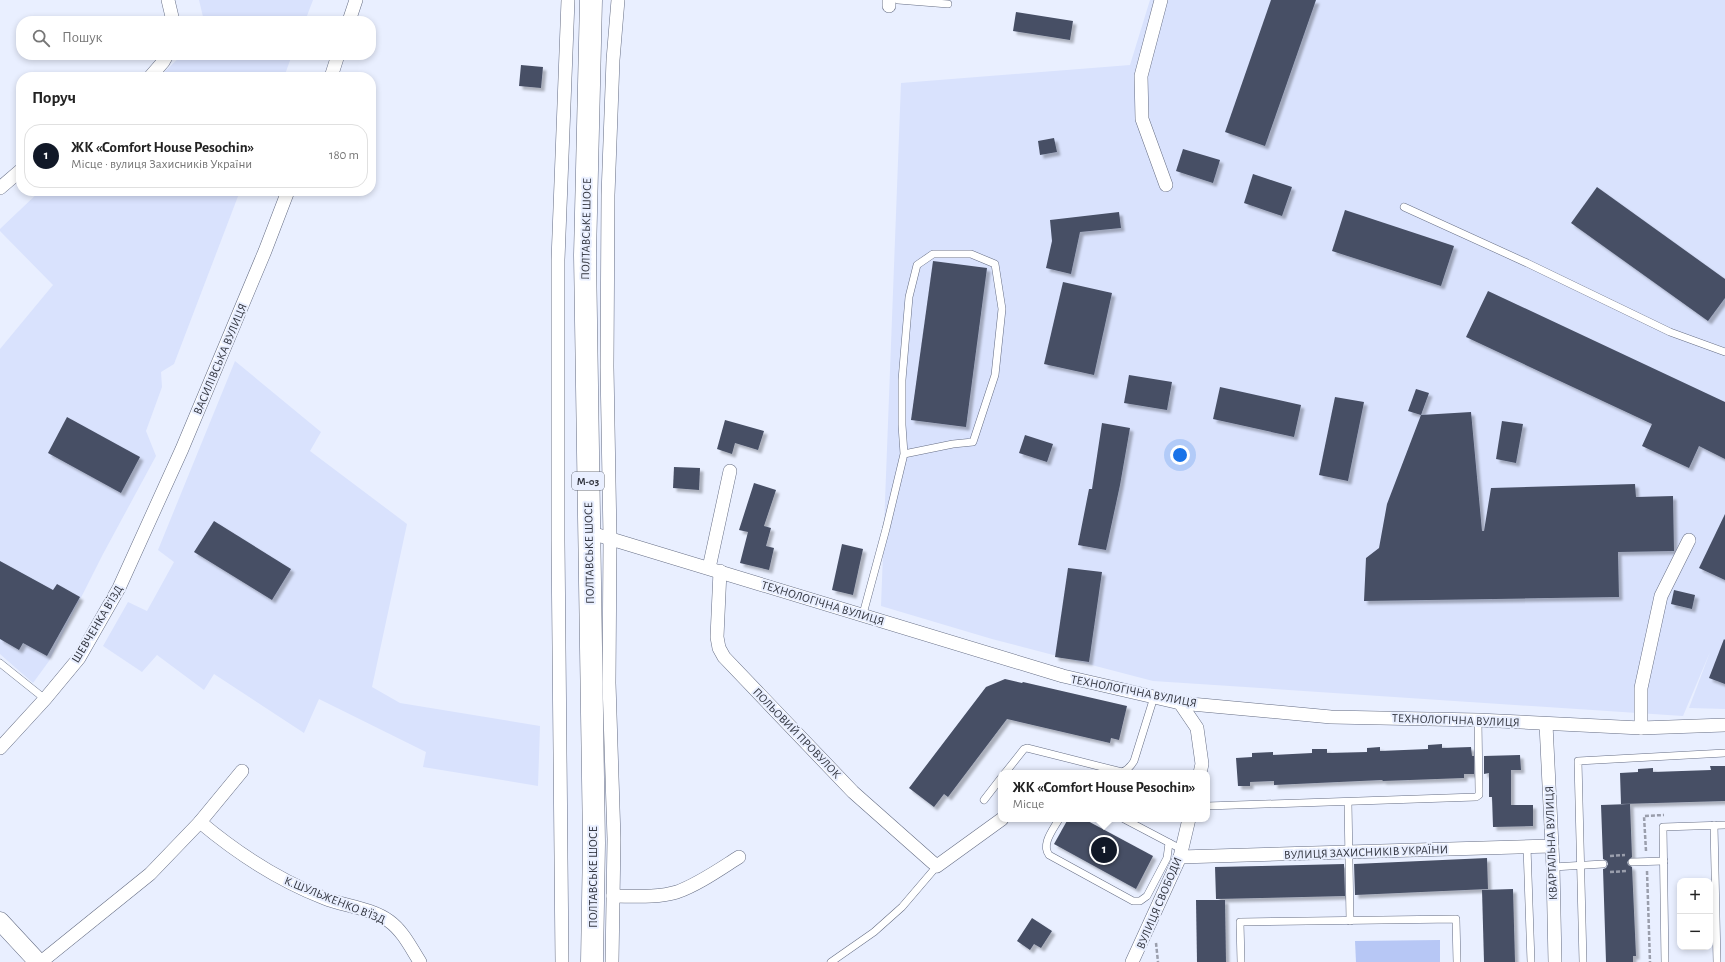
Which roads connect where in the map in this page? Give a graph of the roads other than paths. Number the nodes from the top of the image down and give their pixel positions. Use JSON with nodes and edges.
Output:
{"nodes":[{"id":1,"x":168,"y":0,"type":"edge"},
{"id":2,"x":356,"y":0,"type":"edge"},
{"id":3,"x":568,"y":0,"type":"edge"},
{"id":4,"x":591,"y":0,"type":"edge"},
{"id":5,"x":618,"y":0,"type":"edge"},
{"id":6,"x":1161,"y":0,"type":"edge"},
{"id":7,"x":892,"y":2,"type":"edge"},
{"id":8,"x":948,"y":4,"type":"dead end"},
{"id":9,"x":171,"y":16,"type":"edge"},
{"id":10,"x":351,"y":16,"type":"edge"},
{"id":11,"x":165,"y":60,"type":"edge"},
{"id":12,"x":336,"y":60,"type":"edge"},
{"id":13,"x":155,"y":72,"type":"edge"},
{"id":14,"x":333,"y":72,"type":"edge"},
{"id":15,"x":16,"y":174,"type":"edge"},
{"id":16,"x":1166,"y":184,"type":"dead end"},
{"id":17,"x":0,"y":188,"type":"edge"},
{"id":18,"x":286,"y":196,"type":"edge"},
{"id":19,"x":1404,"y":207,"type":"dead end"},
{"id":20,"x":1725,"y":352,"type":"edge"},
{"id":21,"x":904,"y":454,"type":"junction"},
{"id":22,"x":730,"y":470,"type":"dead end"},
{"id":23,"x":147,"y":526,"type":"joint"},
{"id":24,"x":588,"y":532,"type":"junction"},
{"id":25,"x":610,"y":538,"type":"junction"},
{"id":26,"x":1689,"y":540,"type":"dead end"},
{"id":27,"x":715,"y":570,"type":"junction"},
{"id":28,"x":863,"y":614,"type":"junction"},
{"id":29,"x":0,"y":663,"type":"edge"},
{"id":30,"x":1154,"y":697,"type":"junction"},
{"id":31,"x":45,"y":699,"type":"junction"},
{"id":32,"x":1180,"y":702,"type":"junction"},
{"id":33,"x":1478,"y":720,"type":"junction"},
{"id":34,"x":1546,"y":724,"type":"junction"},
{"id":35,"x":1725,"y":725,"type":"edge"},
{"id":36,"x":1641,"y":728,"type":"junction"},
{"id":37,"x":0,"y":748,"type":"edge"},
{"id":38,"x":1725,"y":753,"type":"edge"},
{"id":39,"x":1007,"y":770,"type":"edge"},
{"id":40,"x":1114,"y":770,"type":"edge"},
{"id":41,"x":1127,"y":770,"type":"edge"},
{"id":42,"x":1201,"y":770,"type":"edge"},
{"id":43,"x":242,"y":771,"type":"dead end"},
{"id":44,"x":998,"y":782,"type":"edge"},
{"id":45,"x":984,"y":800,"type":"dead end"},
{"id":46,"x":1348,"y":802,"type":"junction"},
{"id":47,"x":1210,"y":806,"type":"edge"},
{"id":48,"x":200,"y":822,"type":"junction"},
{"id":49,"x":998,"y":822,"type":"edge"},
{"id":50,"x":1057,"y":822,"type":"edge"},
{"id":51,"x":1130,"y":822,"type":"edge"},
{"id":52,"x":1188,"y":822,"type":"edge"},
{"id":53,"x":1714,"y":825,"type":"junction"},
{"id":54,"x":1725,"y":825,"type":"edge"},
{"id":55,"x":1169,"y":843,"type":"junction"},
{"id":56,"x":1552,"y":846,"type":"junction"},
{"id":57,"x":1527,"y":847,"type":"junction"},
{"id":58,"x":1181,"y":853,"type":"junction"},
{"id":59,"x":1349,"y":853,"type":"junction"},
{"id":60,"x":739,"y":857,"type":"dead end"},
{"id":61,"x":1631,"y":859,"type":"road end"},
{"id":62,"x":1664,"y":862,"type":"junction"},
{"id":63,"x":1603,"y":864,"type":"dead end"},
{"id":64,"x":1581,"y":865,"type":"junction"},
{"id":65,"x":937,"y":866,"type":"junction"},
{"id":66,"x":1553,"y":867,"type":"junction"},
{"id":67,"x":613,"y":896,"type":"junction"},
{"id":68,"x":0,"y":921,"type":"edge"},
{"id":69,"x":1350,"y":921,"type":"junction"},
{"id":70,"x":39,"y":962,"type":"edge"},
{"id":71,"x":420,"y":962,"type":"edge"},
{"id":72,"x":562,"y":962,"type":"edge"},
{"id":73,"x":592,"y":962,"type":"edge"},
{"id":74,"x":612,"y":962,"type":"edge"},
{"id":75,"x":831,"y":962,"type":"edge"},
{"id":76,"x":1132,"y":962,"type":"edge"},
{"id":77,"x":1241,"y":962,"type":"edge"},
{"id":78,"x":1457,"y":962,"type":"edge"},
{"id":79,"x":1531,"y":962,"type":"edge"},
{"id":80,"x":1555,"y":962,"type":"edge"},
{"id":81,"x":1582,"y":962,"type":"edge"},
{"id":82,"x":1666,"y":962,"type":"edge"},
{"id":83,"x":1717,"y":962,"type":"edge"}],
"edges":[{"from":1,"to":9,"type":"street"},
{"from":2,"to":10,"type":"street"},
{"from":3,"to":72,"type":"street"},
{"from":4,"to":24,"type":"highway","name":"ПОЛТАВСЬКЕ ШОСЕ","number":"М-03"},
{"from":5,"to":25,"type":"street"},
{"from":6,"to":16,"type":"street"},
{"from":7,"to":8,"type":"lane"},
{"from":11,"to":13,"type":"street"},
{"from":12,"to":14,"type":"street"},
{"from":15,"to":17,"type":"street"},
{"from":18,"to":23,"type":"street","name":"ВАСИЛІВСЬКА ВУЛИЦЯ"},
{"from":19,"to":20,"type":"lane"},
{"from":21,"to":21,"type":"lane"},
{"from":21,"to":28,"type":"lane"},
{"from":22,"to":27,"type":"street","name":"ПОЛЬОВИЙ ПРОВУЛОК"},
{"from":23,"to":31,"type":"street","name":"ШЕВЧЕНКА В’ЇЗД"},
{"from":24,"to":25,"type":"street","name":"ТЕХНОЛОГІЧНА ВУЛИЦЯ"},
{"from":24,"to":73,"type":"highway","name":"ПОЛТАВСЬКЕ ШОСЕ","number":"М-03"},
{"from":25,"to":27,"type":"street","name":"ТЕХНОЛОГІЧНА ВУЛИЦЯ"},
{"from":25,"to":67,"type":"street"},
{"from":26,"to":36,"type":"street"},
{"from":27,"to":28,"type":"street","name":"ТЕХНОЛОГІЧНА ВУЛИЦЯ"},
{"from":27,"to":65,"type":"street","name":"ПОЛЬОВИЙ ПРОВУЛОК"},
{"from":28,"to":30,"type":"street","name":"ТЕХНОЛОГІЧНА ВУЛИЦЯ"},
{"from":29,"to":31,"type":"lane"},
{"from":30,"to":32,"type":"street","name":"ТЕХНОЛОГІЧНА ВУЛИЦЯ"},
{"from":30,"to":41,"type":"lane"},
{"from":31,"to":37,"type":"street","name":"ШЕВЧЕНКА В’ЇЗД"},
{"from":32,"to":33,"type":"street","name":"ТЕХНОЛОГІЧНА ВУЛИЦЯ"},
{"from":32,"to":42,"type":"street"},
{"from":33,"to":34,"type":"street","name":"ТЕХНОЛОГІЧНА ВУЛИЦЯ"},
{"from":33,"to":46,"type":"lane"},
{"from":34,"to":36,"type":"street","name":"ТЕХНОЛОГІЧНА ВУЛИЦЯ"},
{"from":34,"to":56,"type":"street","name":"КВАРТАЛЬНА ВУЛИЦЯ"},
{"from":35,"to":36,"type":"street","name":"ТЕХНОЛОГІЧНА ВУЛИЦЯ"},
{"from":38,"to":64,"type":"lane"},
{"from":39,"to":40,"type":"lane"},
{"from":43,"to":48,"type":"street"},
{"from":44,"to":45,"type":"lane"},
{"from":46,"to":47,"type":"lane"},
{"from":46,"to":59,"type":"lane"},
{"from":48,"to":70,"type":"street"},
{"from":48,"to":71,"type":"street","name":"К.ШУЛЬЖЕНКО В’ЇЗД"},
{"from":49,"to":65,"type":"street"},
{"from":50,"to":55,"type":"lane"},
{"from":51,"to":55,"type":"lane"},
{"from":52,"to":58,"type":"street","name":"ВУЛИЦЯ СВОБОДИ"},
{"from":53,"to":54,"type":"lane"},
{"from":53,"to":62,"type":"lane"},
{"from":53,"to":83,"type":"lane"},
{"from":55,"to":58,"type":"lane"},
{"from":56,"to":57,"type":"street","name":"ВУЛИЦЯ ЗАХИСНИКІВ УКРАЇНИ"},
{"from":56,"to":66,"type":"street","name":"КВАРТАЛЬНА ВУЛИЦЯ"},
{"from":57,"to":59,"type":"street","name":"ВУЛИЦЯ ЗАХИСНИКІВ УКРАЇНИ"},
{"from":57,"to":79,"type":"lane"},
{"from":58,"to":59,"type":"street","name":"ВУЛИЦЯ ЗАХИСНИКІВ УКРАЇНИ"},
{"from":58,"to":76,"type":"street","name":"ВУЛИЦЯ СВОБОДИ"},
{"from":59,"to":69,"type":"lane"},
{"from":60,"to":67,"type":"street"},
{"from":61,"to":62,"type":"lane"},
{"from":62,"to":82,"type":"lane"},
{"from":63,"to":64,"type":"lane"},
{"from":64,"to":66,"type":"lane"},
{"from":64,"to":81,"type":"lane"},
{"from":65,"to":75,"type":"lane"},
{"from":66,"to":80,"type":"street","name":"КВАРТАЛЬНА ВУЛИЦЯ"},
{"from":67,"to":74,"type":"street"},
{"from":68,"to":70,"type":"street"},
{"from":69,"to":77,"type":"lane"},
{"from":69,"to":78,"type":"lane"}]}
